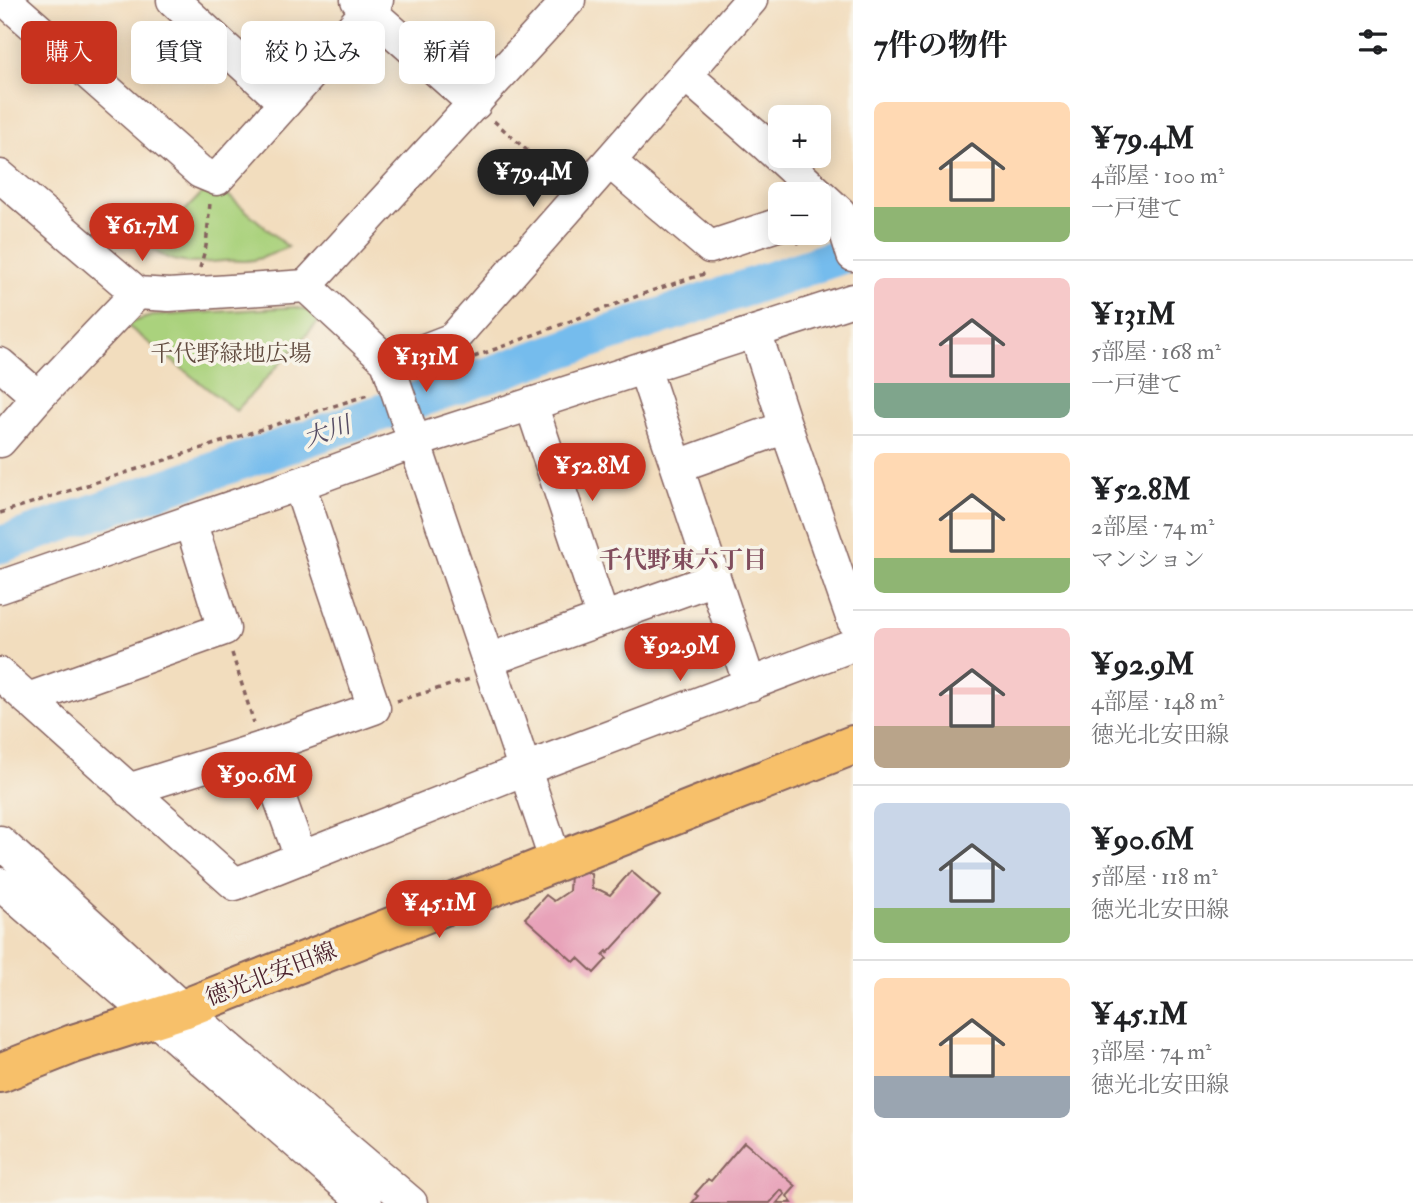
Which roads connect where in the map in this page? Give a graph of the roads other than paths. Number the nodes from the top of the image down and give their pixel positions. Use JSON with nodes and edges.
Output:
{"nodes":[{"id":1,"x":5,"y":0,"type":"edge"},
{"id":2,"x":173,"y":0,"type":"edge"},
{"id":3,"x":569,"y":0,"type":"edge"},
{"id":4,"x":751,"y":0,"type":"edge"},
{"id":5,"x":367,"y":3,"type":"edge"},
{"id":6,"x":687,"y":76,"type":"junction"},
{"id":7,"x":285,"y":103,"type":"junction"},
{"id":8,"x":475,"y":104,"type":"junction"},
{"id":9,"x":610,"y":162,"type":"junction"},
{"id":10,"x":0,"y":176,"type":"edge"},
{"id":11,"x":797,"y":182,"type":"edge"},
{"id":12,"x":831,"y":211,"type":"edge"},
{"id":13,"x":768,"y":228,"type":"edge"},
{"id":14,"x":850,"y":246,"type":"edge"},
{"id":15,"x":306,"y":286,"type":"junction"},
{"id":16,"x":136,"y":293,"type":"junction"},
{"id":17,"x":853,"y":300,"type":"edge"},
{"id":18,"x":755,"y":332,"type":"junction"},
{"id":19,"x":0,"y":364,"type":"edge"},
{"id":20,"x":644,"y":368,"type":"junction"},
{"id":21,"x":391,"y":373,"type":"junction"},
{"id":22,"x":38,"y":397,"type":"junction"},
{"id":23,"x":531,"y":404,"type":"junction"},
{"id":24,"x":786,"y":428,"type":"junction"},
{"id":25,"x":411,"y":431,"type":"junction"},
{"id":26,"x":0,"y":441,"type":"edge"},
{"id":27,"x":678,"y":466,"type":"junction"},
{"id":28,"x":299,"y":484,"type":"junction"},
{"id":29,"x":190,"y":521,"type":"junction"},
{"id":30,"x":714,"y":579,"type":"junction"},
{"id":31,"x":0,"y":587,"type":"edge"},
{"id":32,"x":603,"y":619,"type":"junction"},
{"id":33,"x":853,"y":620,"type":"edge"},
{"id":34,"x":853,"y":645,"type":"edge"},
{"id":35,"x":490,"y":666,"type":"junction"},
{"id":36,"x":0,"y":674,"type":"edge"},
{"id":37,"x":750,"y":685,"type":"junction"},
{"id":38,"x":28,"y":699,"type":"junction"},
{"id":39,"x":853,"y":745,"type":"edge"},
{"id":40,"x":262,"y":748,"type":"junction"},
{"id":41,"x":525,"y":769,"type":"junction"},
{"id":42,"x":128,"y":790,"type":"junction"},
{"id":43,"x":0,"y":842,"type":"edge"},
{"id":44,"x":301,"y":858,"type":"junction"},
{"id":45,"x":556,"y":862,"type":"junction"},
{"id":46,"x":0,"y":884,"type":"edge"},
{"id":47,"x":167,"y":1014,"type":"junction"},
{"id":48,"x":0,"y":1073,"type":"edge"},
{"id":49,"x":366,"y":1203,"type":"edge"},
{"id":50,"x":411,"y":1203,"type":"edge"}],
"edges":[{"from":1,"to":7,"type":"street"},
{"from":2,"to":7,"type":"street"},
{"from":3,"to":8,"type":"street"},
{"from":4,"to":6,"type":"street"},
{"from":5,"to":7,"type":"street"},
{"from":5,"to":8,"type":"street"},
{"from":6,"to":9,"type":"street"},
{"from":6,"to":11,"type":"street"},
{"from":8,"to":15,"type":"street"},
{"from":9,"to":13,"type":"street"},
{"from":9,"to":21,"type":"street"},
{"from":10,"to":16,"type":"street"},
{"from":12,"to":14,"type":"street"},
{"from":15,"to":16,"type":"street"},
{"from":15,"to":21,"type":"street"},
{"from":16,"to":22,"type":"street"},
{"from":17,"to":18,"type":"street"},
{"from":18,"to":20,"type":"street"},
{"from":18,"to":24,"type":"street"},
{"from":19,"to":22,"type":"street"},
{"from":20,"to":23,"type":"street"},
{"from":20,"to":27,"type":"street"},
{"from":21,"to":25,"type":"street"},
{"from":22,"to":26,"type":"street"},
{"from":23,"to":25,"type":"street"},
{"from":23,"to":32,"type":"street"},
{"from":24,"to":27,"type":"street"},
{"from":24,"to":33,"type":"street"},
{"from":25,"to":28,"type":"street"},
{"from":25,"to":35,"type":"street"},
{"from":27,"to":30,"type":"street"},
{"from":28,"to":29,"type":"street"},
{"from":28,"to":40,"type":"street"},
{"from":29,"to":31,"type":"street"},
{"from":29,"to":38,"type":"street"},
{"from":30,"to":32,"type":"street"},
{"from":30,"to":37,"type":"street"},
{"from":32,"to":35,"type":"street"},
{"from":34,"to":37,"type":"street"},
{"from":35,"to":41,"type":"street"},
{"from":36,"to":38,"type":"street"},
{"from":37,"to":41,"type":"street"},
{"from":38,"to":42,"type":"street"},
{"from":39,"to":45,"type":"main road","name":"徳光北安田線"},
{"from":40,"to":42,"type":"street"},
{"from":40,"to":44,"type":"street"},
{"from":41,"to":44,"type":"street"},
{"from":41,"to":45,"type":"street"},
{"from":42,"to":44,"type":"street"},
{"from":43,"to":47,"type":"street"},
{"from":45,"to":47,"type":"main road","name":"徳光北安田線"},
{"from":46,"to":47,"type":"street"},
{"from":47,"to":48,"type":"main road","name":"徳光北安田線"},
{"from":47,"to":49,"type":"street"},
{"from":47,"to":50,"type":"street"}]}
